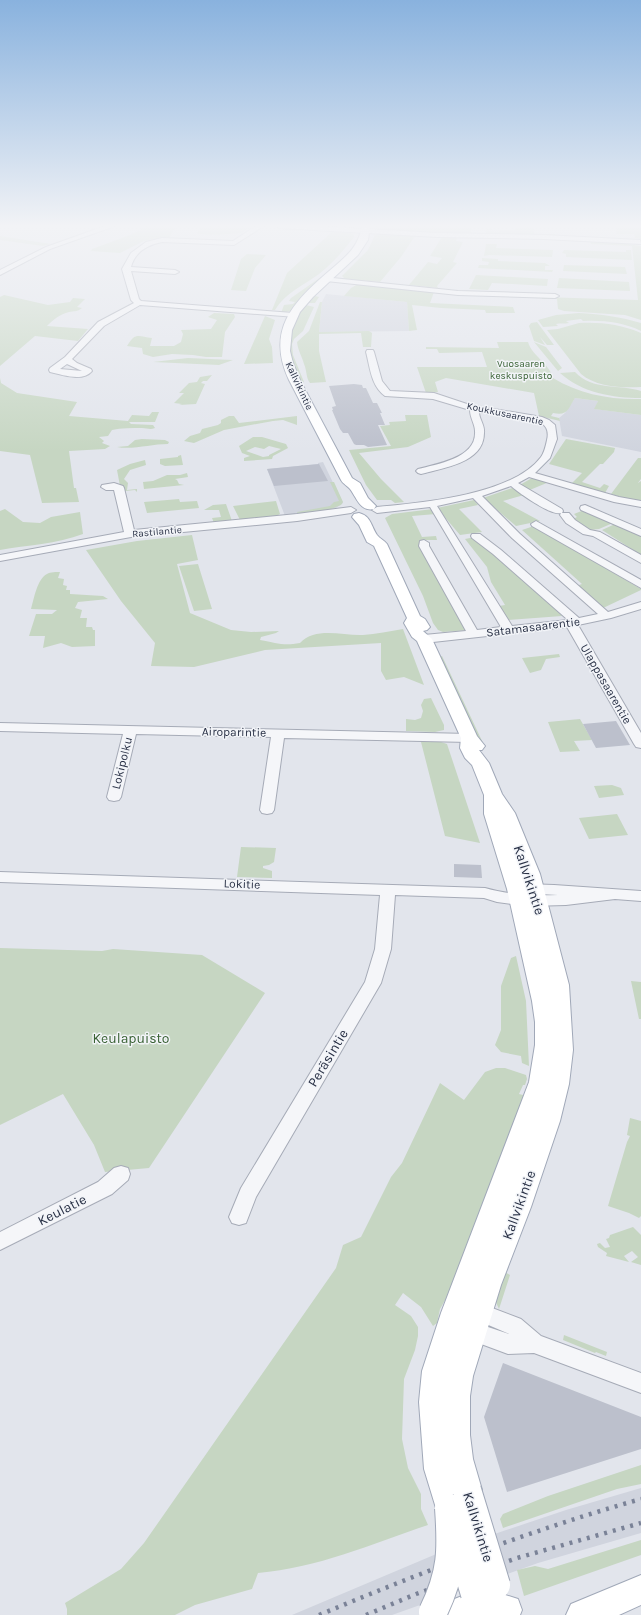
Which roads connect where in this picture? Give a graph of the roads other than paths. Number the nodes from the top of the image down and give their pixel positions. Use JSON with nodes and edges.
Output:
{"nodes":[{"id":1,"x":303,"y":301,"type":"edge"},
{"id":2,"x":138,"y":303,"type":"joint"},
{"id":3,"x":293,"y":315,"type":"junction"},
{"id":4,"x":370,"y":352,"type":"dead end"},
{"id":5,"x":68,"y":359,"type":"dead end"},
{"id":6,"x":475,"y":408,"type":"junction"},
{"id":7,"x":421,"y":471,"type":"dead end"},
{"id":8,"x":533,"y":476,"type":"dead end"},
{"id":9,"x":515,"y":485,"type":"dead end"},
{"id":10,"x":106,"y":487,"type":"dead end"},
{"id":11,"x":478,"y":498,"type":"dead end"},
{"id":12,"x":618,"y":500,"type":"junction"},
{"id":13,"x":641,"y":504,"type":"edge"},
{"id":14,"x":434,"y":508,"type":"dead end"},
{"id":15,"x":585,"y":508,"type":"dead end"},
{"id":16,"x":363,"y":512,"type":"junction"},
{"id":17,"x":641,"y":512,"type":"edge"},
{"id":18,"x":536,"y":524,"type":"dead end"},
{"id":19,"x":641,"y":533,"type":"edge"},
{"id":20,"x":130,"y":534,"type":"junction"},
{"id":21,"x":476,"y":536,"type":"dead end"},
{"id":22,"x":424,"y":543,"type":"dead end"},
{"id":23,"x":0,"y":558,"type":"edge"},
{"id":24,"x":641,"y":560,"type":"edge"},
{"id":25,"x":641,"y":585,"type":"edge"},
{"id":26,"x":641,"y":605,"type":"edge"},
{"id":27,"x":603,"y":613,"type":"dead end"},
{"id":28,"x":573,"y":621,"type":"junction"},
{"id":29,"x":507,"y":627,"type":"dead end"},
{"id":30,"x":471,"y":630,"type":"dead end"},
{"id":31,"x":424,"y":639,"type":"junction"},
{"id":32,"x":0,"y":726,"type":"edge"},
{"id":33,"x":131,"y":730,"type":"junction"},
{"id":34,"x":278,"y":733,"type":"junction"},
{"id":35,"x":469,"y":738,"type":"junction"},
{"id":36,"x":641,"y":744,"type":"edge"},
{"id":37,"x":114,"y":797,"type":"dead end"},
{"id":38,"x":268,"y":810,"type":"dead end"},
{"id":39,"x":0,"y":877,"type":"edge"},
{"id":40,"x":388,"y":889,"type":"junction"},
{"id":41,"x":527,"y":895,"type":"junction"},
{"id":42,"x":641,"y":896,"type":"edge"},
{"id":43,"x":121,"y":1174,"type":"dead end"},
{"id":44,"x":239,"y":1217,"type":"dead end"},
{"id":45,"x":0,"y":1241,"type":"edge"},
{"id":46,"x":469,"y":1319,"type":"junction"},
{"id":47,"x":641,"y":1383,"type":"edge"},
{"id":48,"x":453,"y":1495,"type":"junction"},
{"id":49,"x":641,"y":1590,"type":"edge"},
{"id":50,"x":473,"y":1607,"type":"edge"},
{"id":51,"x":582,"y":1615,"type":"edge"}],
"edges":[{"from":1,"to":3,"type":"main road","name":"Kallvikintie"},
{"from":2,"to":3,"type":"street"},
{"from":2,"to":5,"type":"street"},
{"from":3,"to":16,"type":"main road","name":"Kallvikintie"},
{"from":4,"to":6,"type":"street","name":"Koukkusaarentie"},
{"from":6,"to":7,"type":"street"},
{"from":6,"to":16,"type":"street","name":"Koukkusaarentie"},
{"from":8,"to":12,"type":"street"},
{"from":9,"to":24,"type":"street"},
{"from":10,"to":20,"type":"street"},
{"from":11,"to":27,"type":"street"},
{"from":12,"to":13,"type":"street"},
{"from":12,"to":17,"type":"street"},
{"from":14,"to":29,"type":"street"},
{"from":15,"to":19,"type":"street"},
{"from":16,"to":20,"type":"street","name":"Rastilantie"},
{"from":16,"to":31,"type":"main road","name":"Kallvikintie"},
{"from":18,"to":25,"type":"street"},
{"from":20,"to":23,"type":"street","name":"Rastilantie"},
{"from":21,"to":28,"type":"street","name":"Ulappasaarentie"},
{"from":22,"to":30,"type":"street"},
{"from":26,"to":28,"type":"street","name":"Satamasaarentie"},
{"from":28,"to":31,"type":"street","name":"Satamasaarentie"},
{"from":28,"to":36,"type":"street","name":"Ulappasaarentie"},
{"from":31,"to":35,"type":"main road","name":"Kallvikintie"},
{"from":32,"to":33,"type":"street","name":"Airoparintie"},
{"from":33,"to":34,"type":"street","name":"Airoparintie"},
{"from":33,"to":37,"type":"street","name":"Lokipolku"},
{"from":34,"to":35,"type":"street","name":"Airoparintie"},
{"from":34,"to":38,"type":"street"},
{"from":35,"to":41,"type":"main road","name":"Kallvikintie"},
{"from":39,"to":40,"type":"street","name":"Lokitie"},
{"from":40,"to":41,"type":"street","name":"Lokitie"},
{"from":40,"to":44,"type":"street","name":"Peräsintie"},
{"from":41,"to":42,"type":"street","name":"Lokitie"},
{"from":41,"to":46,"type":"main road","name":"Kallvikintie"},
{"from":43,"to":45,"type":"street","name":"Keulatie"},
{"from":46,"to":47,"type":"street"},
{"from":46,"to":48,"type":"main road","name":"Kallvikintie"},
{"from":48,"to":50,"type":"main road","name":"Kallvikintie","bridge":true},
{"from":48,"to":50,"type":"main road","bridge":true},
{"from":49,"to":51,"type":"main road"}]}
